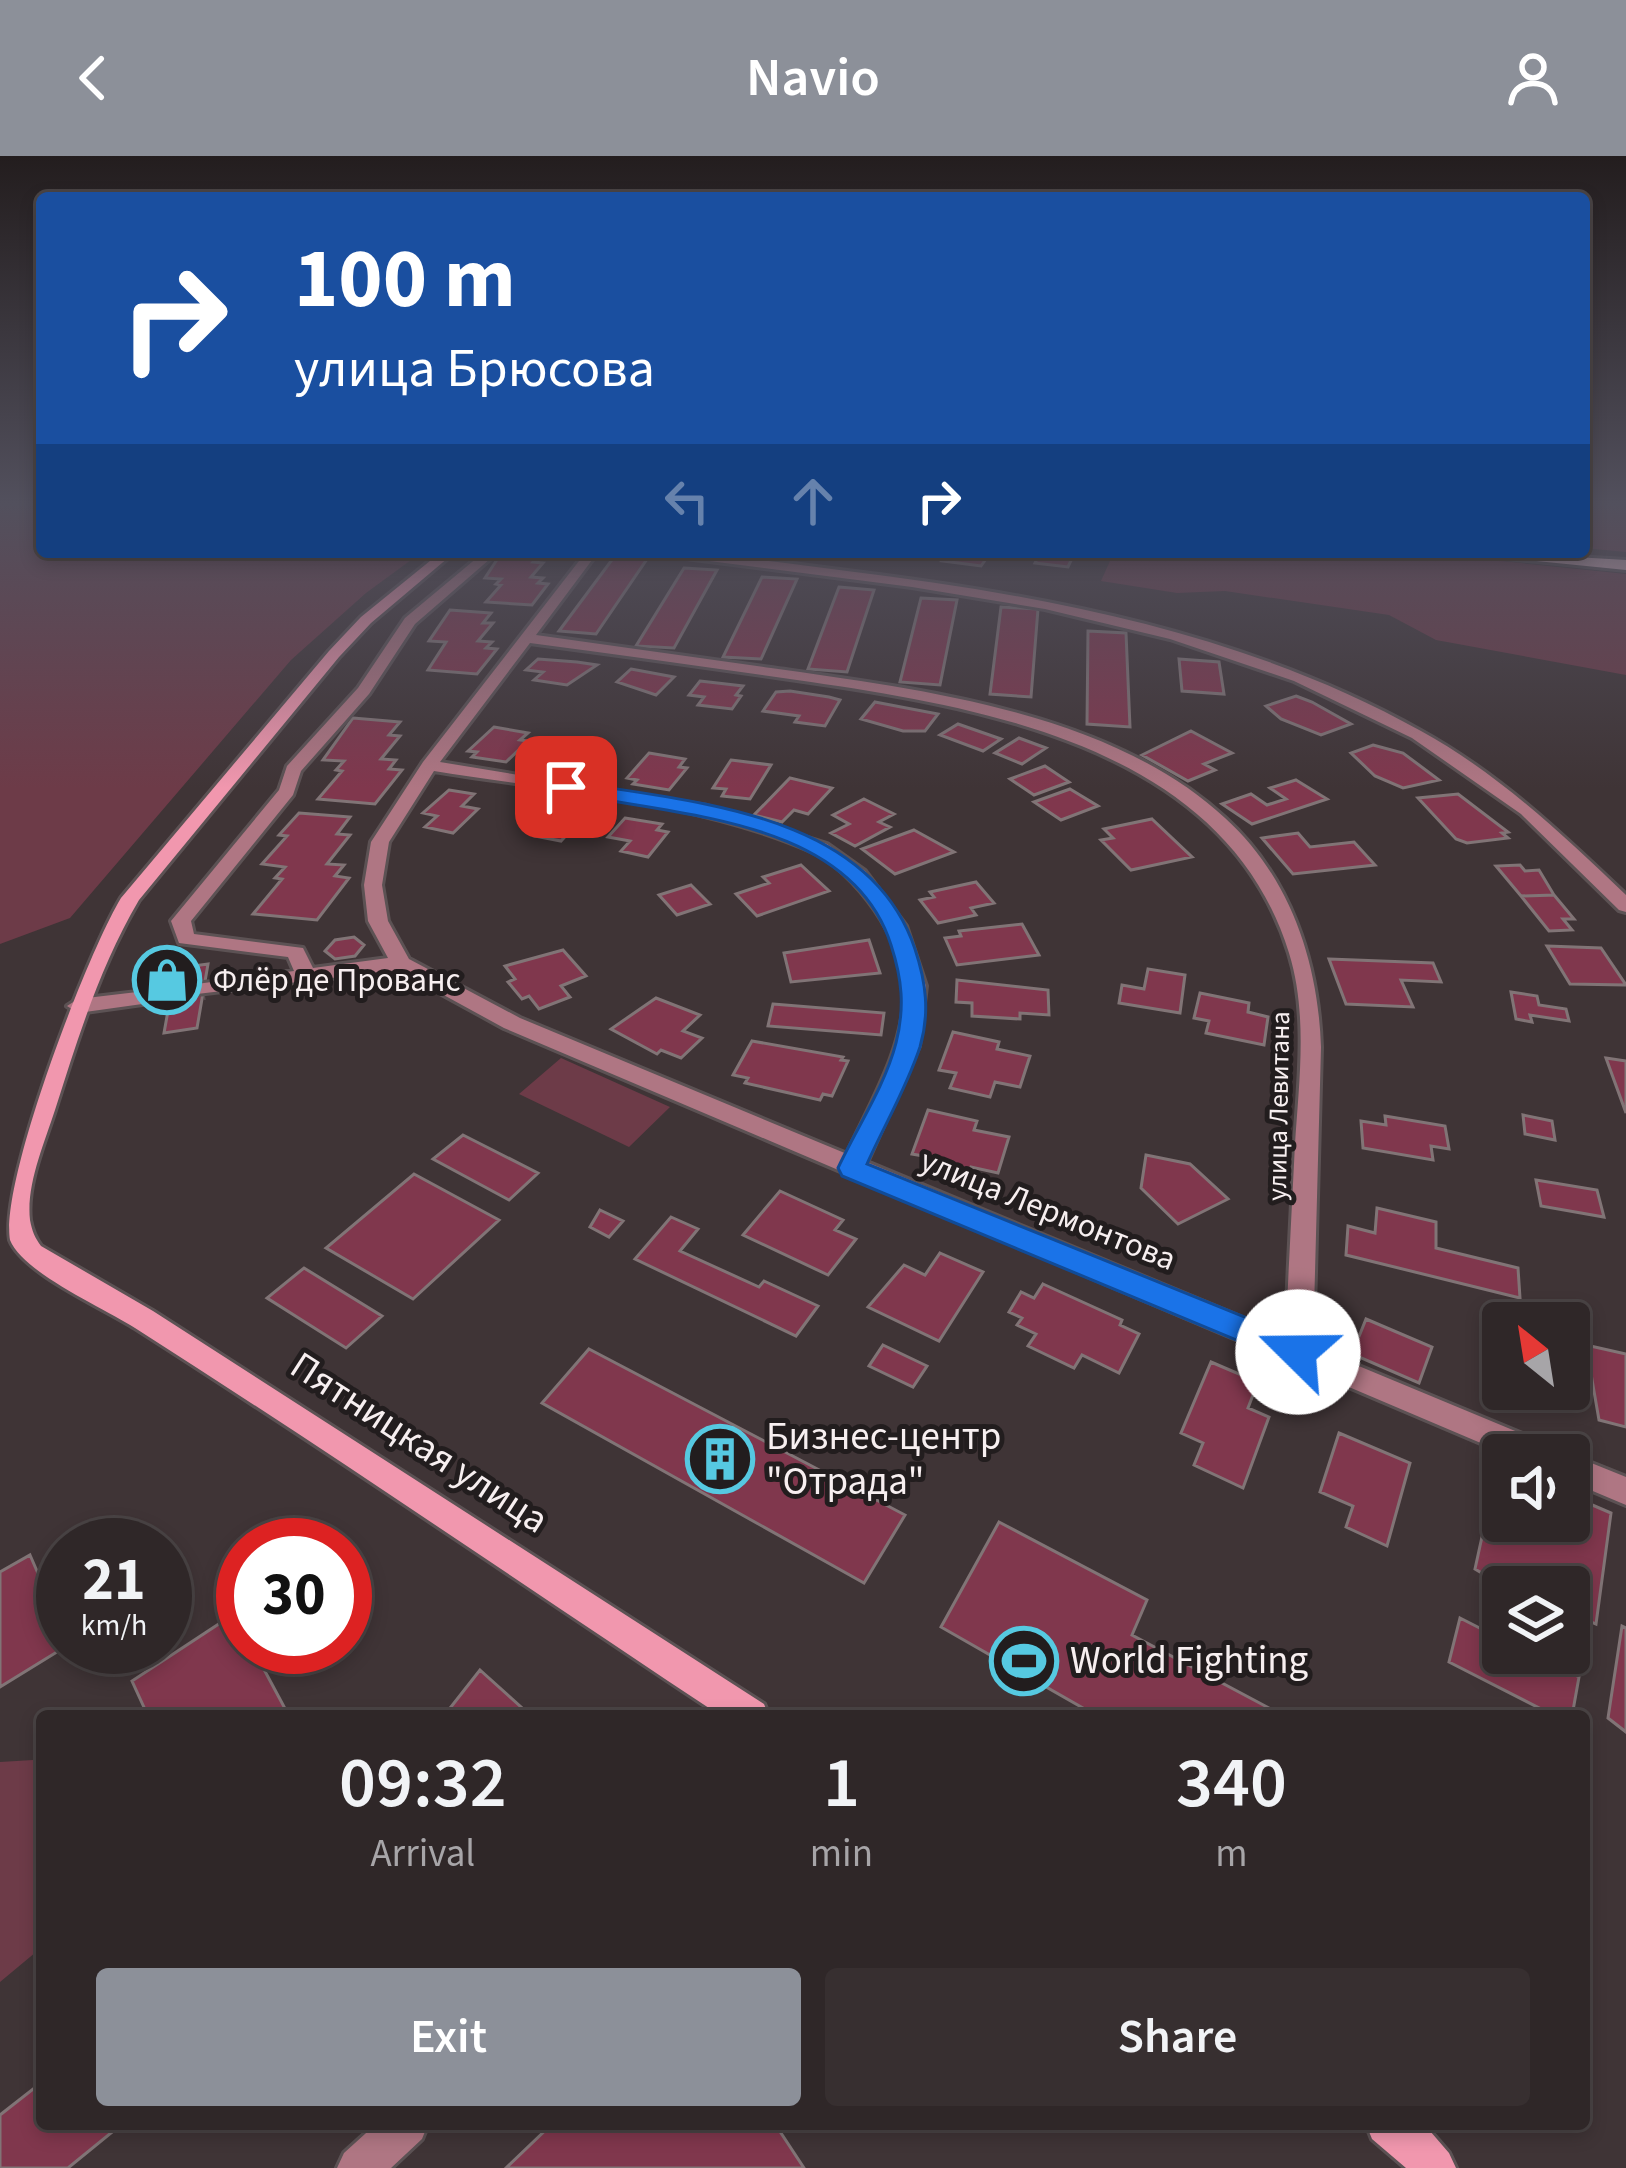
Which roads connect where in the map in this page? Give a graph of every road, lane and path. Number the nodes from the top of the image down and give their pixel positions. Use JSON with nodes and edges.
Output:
{"nodes":[{"id":1,"x":389,"y":600,"type":"edge"},
{"id":2,"x":435,"y":600,"type":"edge"},
{"id":3,"x":555,"y":600,"type":"edge"},
{"id":4,"x":1029,"y":600,"type":"edge"},
{"id":5,"x":526,"y":638,"type":"junction"},
{"id":6,"x":429,"y":765,"type":"junction"},
{"id":7,"x":1626,"y":906,"type":"edge"},
{"id":8,"x":401,"y":963,"type":"junction"},
{"id":9,"x":306,"y":976,"type":"junction"},
{"id":10,"x":204,"y":989,"type":"tunnel mouth"},
{"id":11,"x":171,"y":994,"type":"tunnel mouth"},
{"id":12,"x":78,"y":1006,"type":"junction"},
{"id":13,"x":851,"y":1168,"type":"junction"},
{"id":14,"x":1298,"y":1352,"type":"junction"},
{"id":15,"x":1491,"y":1434,"type":"edge"},
{"id":16,"x":1590,"y":1476,"type":"edge"},
{"id":17,"x":1626,"y":1491,"type":"edge"},
{"id":18,"x":743,"y":1710,"type":"edge"},
{"id":19,"x":400,"y":2130,"type":"edge"},
{"id":20,"x":1396,"y":2130,"type":"edge"},
{"id":21,"x":358,"y":2168,"type":"edge"},
{"id":22,"x":1434,"y":2168,"type":"edge"}],
"edges":[{"from":1,"to":12,"type":"street"},
{"from":2,"to":9,"type":"street"},
{"from":3,"to":5,"type":"street"},
{"from":4,"to":7,"type":"street"},
{"from":5,"to":6,"type":"street"},
{"from":5,"to":14,"type":"street","name":"улица Левитана"},
{"from":6,"to":8,"type":"street"},
{"from":6,"to":13,"type":"street"},
{"from":8,"to":9,"type":"street"},
{"from":8,"to":13,"type":"street","name":"улица Лермонтова"},
{"from":9,"to":10,"type":"street"},
{"from":11,"to":12,"type":"street"},
{"from":12,"to":18,"type":"street","name":"Пятницкая улица"},
{"from":13,"to":14,"type":"street","name":"улица Лермонтова"},
{"from":14,"to":15,"type":"street","name":"улица Лермонтова"},
{"from":16,"to":17,"type":"street"},
{"from":19,"to":21,"type":"street"},
{"from":20,"to":22,"type":"street"}]}
